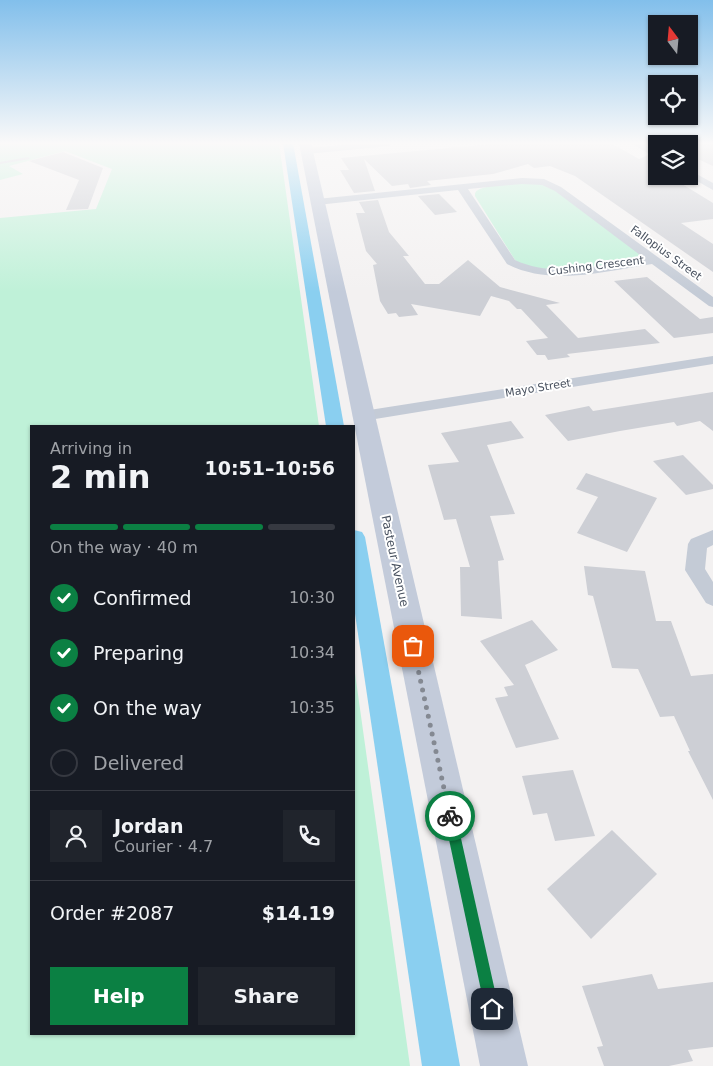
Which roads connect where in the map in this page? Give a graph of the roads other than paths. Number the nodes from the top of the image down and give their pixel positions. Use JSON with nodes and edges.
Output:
{"nodes":[{"id":1,"x":316,"y":193,"type":"edge"},
{"id":2,"x":406,"y":193,"type":"edge"},
{"id":3,"x":465,"y":193,"type":"edge"},
{"id":4,"x":563,"y":193,"type":"edge"},
{"id":5,"x":318,"y":202,"type":"junction"},
{"id":6,"x":653,"y":260,"type":"junction"},
{"id":7,"x":713,"y":303,"type":"edge"},
{"id":8,"x":713,"y":360,"type":"edge"},
{"id":9,"x":363,"y":416,"type":"junction"},
{"id":10,"x":713,"y":537,"type":"edge"},
{"id":11,"x":713,"y":598,"type":"edge"},
{"id":12,"x":504,"y":1066,"type":"edge"}],
"edges":[{"from":1,"to":5,"type":"street","name":"Pasteur Avenue"},
{"from":2,"to":5,"type":"street","name":"Fallopius Street"},
{"from":3,"to":6,"type":"street","name":"Cushing Crescent"},
{"from":4,"to":6,"type":"street","name":"Fallopius Street"},
{"from":5,"to":9,"type":"street","name":"Pasteur Avenue"},
{"from":6,"to":7,"type":"street","name":"Fallopius Street"},
{"from":8,"to":9,"type":"street","name":"Mayo Street"},
{"from":9,"to":12,"type":"street","name":"Pasteur Avenue"},
{"from":10,"to":11,"type":"street"}]}
